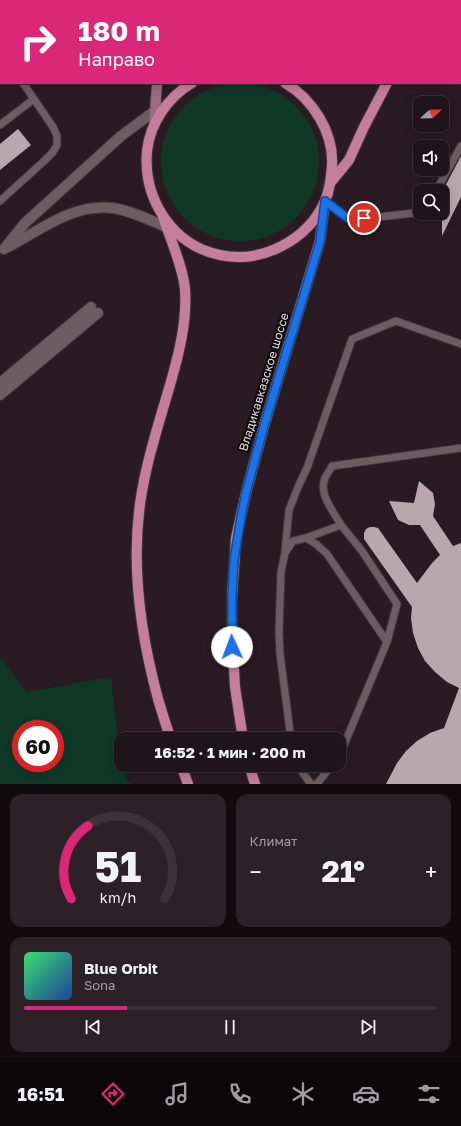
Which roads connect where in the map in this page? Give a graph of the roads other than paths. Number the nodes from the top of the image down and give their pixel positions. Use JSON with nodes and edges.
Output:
{"nodes":[{"id":1,"x":24,"y":84,"type":"edge"},
{"id":2,"x":157,"y":84,"type":"edge"},
{"id":3,"x":191,"y":84,"type":"edge"},
{"id":4,"x":287,"y":84,"type":"edge"},
{"id":5,"x":386,"y":84,"type":"edge"},
{"id":6,"x":174,"y":97,"type":"junction"},
{"id":7,"x":34,"y":99,"type":"junction"},
{"id":8,"x":155,"y":111,"type":"junction"},
{"id":9,"x":0,"y":125,"type":"edge"},
{"id":10,"x":154,"y":126,"type":"junction"},
{"id":11,"x":461,"y":146,"type":"edge"},
{"id":12,"x":331,"y":182,"type":"junction"},
{"id":13,"x":440,"y":184,"type":"edge"},
{"id":14,"x":0,"y":201,"type":"edge"},
{"id":15,"x":325,"y":201,"type":"junction"},
{"id":16,"x":413,"y":213,"type":"edge"},
{"id":17,"x":171,"y":230,"type":"junction"},
{"id":18,"x":2,"y":251,"type":"edge"},
{"id":19,"x":461,"y":344,"type":"edge"},
{"id":20,"x":0,"y":383,"type":"edge"},
{"id":21,"x":0,"y":395,"type":"edge"},
{"id":22,"x":461,"y":448,"type":"edge"},
{"id":23,"x":342,"y":525,"type":"junction"},
{"id":24,"x":306,"y":538,"type":"junction"},
{"id":25,"x":284,"y":553,"type":"junction"},
{"id":26,"x":387,"y":642,"type":"junction"},
{"id":27,"x":169,"y":732,"type":"edge"},
{"id":28,"x":242,"y":732,"type":"edge"},
{"id":29,"x":290,"y":732,"type":"edge"},
{"id":30,"x":346,"y":740,"type":"edge"},
{"id":31,"x":184,"y":772,"type":"edge"},
{"id":32,"x":251,"y":772,"type":"edge"},
{"id":33,"x":302,"y":772,"type":"edge"},
{"id":34,"x":326,"y":772,"type":"edge"},
{"id":35,"x":188,"y":784,"type":"edge"},
{"id":36,"x":255,"y":784,"type":"edge"},
{"id":37,"x":311,"y":784,"type":"edge"},
{"id":38,"x":317,"y":784,"type":"edge"}],
"edges":[{"from":1,"to":7,"type":"lane"},
{"from":2,"to":8,"type":"main road"},
{"from":3,"to":6,"type":"main road"},
{"from":4,"to":12,"type":"main road"},
{"from":5,"to":12,"type":"main road"},
{"from":6,"to":8,"type":"street"},
{"from":6,"to":10,"type":"main road"},
{"from":7,"to":9,"type":"lane"},
{"from":7,"to":14,"type":"lane"},
{"from":8,"to":10,"type":"main road"},
{"from":8,"to":18,"type":"street"},
{"from":10,"to":17,"type":"main road"},
{"from":11,"to":13,"type":"lane"},
{"from":12,"to":15,"type":"main road"},
{"from":15,"to":16,"type":"lane"},
{"from":15,"to":17,"type":"main road"},
{"from":15,"to":28,"type":"main road","name":"Владикавказское шоссе"},
{"from":17,"to":18,"type":"street"},
{"from":17,"to":27,"type":"main road"},
{"from":19,"to":25,"type":"lane"},
{"from":20,"to":21,"type":"street"},
{"from":22,"to":23,"type":"lane"},
{"from":23,"to":24,"type":"lane"},
{"from":23,"to":26,"type":"lane"},
{"from":24,"to":25,"type":"lane"},
{"from":24,"to":26,"type":"lane"},
{"from":25,"to":29,"type":"lane"},
{"from":26,"to":30,"type":"lane"},
{"from":31,"to":35,"type":"main road"},
{"from":32,"to":36,"type":"main road"},
{"from":33,"to":37,"type":"lane"},
{"from":34,"to":38,"type":"lane"}]}
